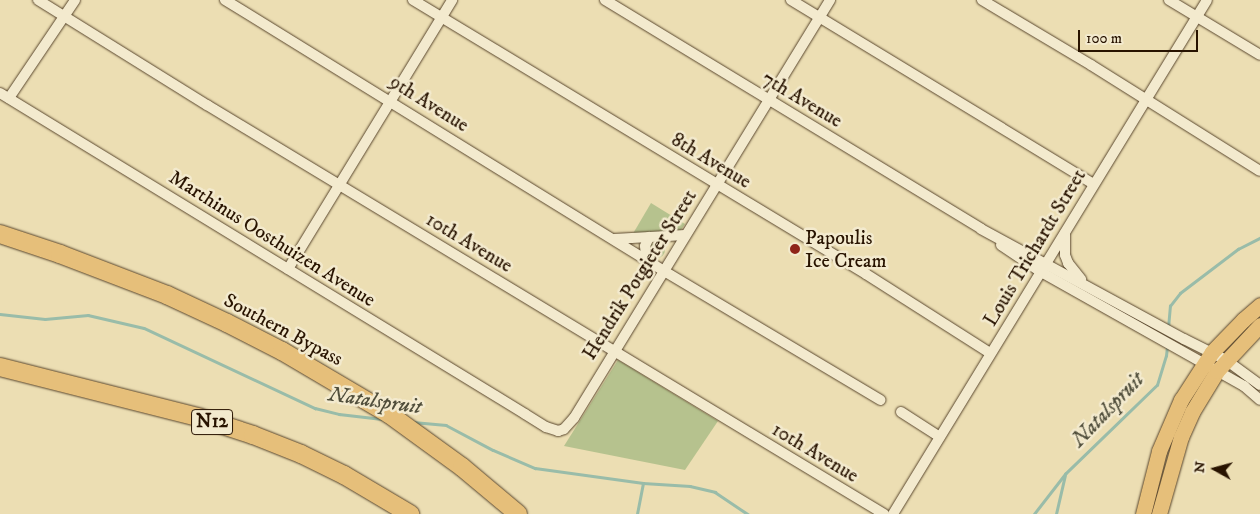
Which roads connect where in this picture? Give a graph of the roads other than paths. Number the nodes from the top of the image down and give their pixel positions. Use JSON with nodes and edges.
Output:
{"nodes":[{"id":1,"x":38,"y":0,"type":"edge"},
{"id":2,"x":75,"y":0,"type":"edge"},
{"id":3,"x":225,"y":0,"type":"edge"},
{"id":4,"x":413,"y":0,"type":"edge"},
{"id":5,"x":452,"y":0,"type":"edge"},
{"id":6,"x":605,"y":0,"type":"edge"},
{"id":7,"x":791,"y":0,"type":"edge"},
{"id":8,"x":830,"y":0,"type":"edge"},
{"id":9,"x":982,"y":0,"type":"edge"},
{"id":10,"x":1169,"y":0,"type":"edge"},
{"id":11,"x":1207,"y":0,"type":"edge"},
{"id":12,"x":65,"y":16,"type":"junction"},
{"id":13,"x":441,"y":17,"type":"junction"},
{"id":14,"x":1197,"y":17,"type":"junction"},
{"id":15,"x":820,"y":18,"type":"junction"},
{"id":16,"x":1260,"y":55,"type":"edge"},
{"id":17,"x":4,"y":96,"type":"edge"},
{"id":18,"x":768,"y":100,"type":"junction"},
{"id":19,"x":1146,"y":100,"type":"junction"},
{"id":20,"x":391,"y":101,"type":"junction"},
{"id":21,"x":1260,"y":171,"type":"edge"},
{"id":22,"x":716,"y":184,"type":"junction"},
{"id":23,"x":1094,"y":184,"type":"junction"},
{"id":24,"x":340,"y":185,"type":"junction"},
{"id":25,"x":1065,"y":232,"type":"junction"},
{"id":26,"x":0,"y":234,"type":"edge"},
{"id":27,"x":685,"y":235,"type":"junction"},
{"id":28,"x":649,"y":237,"type":"junction"},
{"id":29,"x":614,"y":239,"type":"junction"},
{"id":30,"x":646,"y":259,"type":"junction"},
{"id":31,"x":1044,"y":268,"type":"junction"},
{"id":32,"x":288,"y":270,"type":"junction"},
{"id":33,"x":664,"y":271,"type":"junction"},
{"id":34,"x":1087,"y":285,"type":"junction"},
{"id":35,"x":1260,"y":306,"type":"edge"},
{"id":36,"x":1260,"y":325,"type":"edge"},
{"id":37,"x":613,"y":351,"type":"junction"},
{"id":38,"x":990,"y":353,"type":"junction"},
{"id":39,"x":1208,"y":358,"type":"junction"},
{"id":40,"x":1222,"y":365,"type":"junction"},
{"id":41,"x":0,"y":367,"type":"edge"},
{"id":42,"x":1260,"y":385,"type":"edge"},
{"id":43,"x":880,"y":400,"type":"dead end"},
{"id":44,"x":1260,"y":400,"type":"edge"},
{"id":45,"x":901,"y":412,"type":"dead end"},
{"id":46,"x":525,"y":414,"type":"joint"},
{"id":47,"x":940,"y":438,"type":"junction"},
{"id":48,"x":410,"y":514,"type":"edge"},
{"id":49,"x":518,"y":514,"type":"edge"},
{"id":50,"x":884,"y":514,"type":"edge"},
{"id":51,"x":893,"y":514,"type":"edge"},
{"id":52,"x":1144,"y":514,"type":"edge"},
{"id":53,"x":1159,"y":514,"type":"edge"}],
"edges":[{"from":1,"to":12,"type":"street","name":"10th Avenue"},
{"from":2,"to":12,"type":"street"},
{"from":3,"to":20,"type":"street","name":"9th Avenue"},
{"from":4,"to":13,"type":"street","name":"8th Avenue"},
{"from":5,"to":13,"type":"street"},
{"from":6,"to":18,"type":"street","name":"7th Avenue"},
{"from":7,"to":15,"type":"street"},
{"from":8,"to":15,"type":"street","name":"Hendrik Potgieter Street"},
{"from":9,"to":19,"type":"street"},
{"from":10,"to":14,"type":"street"},
{"from":11,"to":14,"type":"street","name":"Louis Trichardt Street"},
{"from":12,"to":17,"type":"street"},
{"from":12,"to":24,"type":"street","name":"10th Avenue"},
{"from":13,"to":20,"type":"street"},
{"from":13,"to":22,"type":"street","name":"8th Avenue"},
{"from":14,"to":16,"type":"street"},
{"from":14,"to":19,"type":"street","name":"Louis Trichardt Street"},
{"from":15,"to":18,"type":"street","name":"Hendrik Potgieter Street"},
{"from":15,"to":23,"type":"street"},
{"from":17,"to":32,"type":"street","name":"Marthinus Oosthuizen Avenue"},
{"from":18,"to":22,"type":"street","name":"Hendrik Potgieter Street"},
{"from":18,"to":31,"type":"street","name":"7th Avenue"},
{"from":19,"to":21,"type":"street"},
{"from":19,"to":23,"type":"street","name":"Louis Trichardt Street"},
{"from":20,"to":24,"type":"street"},
{"from":20,"to":29,"type":"street","name":"9th Avenue"},
{"from":22,"to":27,"type":"street","name":"Hendrik Potgieter Street"},
{"from":22,"to":38,"type":"street","name":"8th Avenue"},
{"from":23,"to":25,"type":"street","name":"Louis Trichardt Street"},
{"from":24,"to":32,"type":"street"},
{"from":24,"to":37,"type":"street","name":"10th Avenue"},
{"from":25,"to":31,"type":"street","name":"Louis Trichardt Street"},
{"from":25,"to":34,"type":"street"},
{"from":26,"to":49,"type":"highway","name":"Southern Bypass"},
{"from":27,"to":28,"type":"street"},
{"from":27,"to":33,"type":"street","name":"Hendrik Potgieter Street"},
{"from":28,"to":29,"type":"street"},
{"from":28,"to":30,"type":"street"},
{"from":29,"to":30,"type":"street","name":"9th Avenue"},
{"from":30,"to":33,"type":"street","name":"9th Avenue"},
{"from":31,"to":34,"type":"street","name":"7th Avenue"},
{"from":31,"to":38,"type":"street","name":"Louis Trichardt Street"},
{"from":31,"to":39,"type":"street","name":"7th Avenue"},
{"from":32,"to":46,"type":"street","name":"Marthinus Oosthuizen Avenue"},
{"from":33,"to":37,"type":"street","name":"Hendrik Potgieter Street"},
{"from":33,"to":43,"type":"street","name":"9th Avenue"},
{"from":34,"to":39,"type":"street","name":"7th Avenue"},
{"from":35,"to":39,"type":"main road"},
{"from":36,"to":40,"type":"main road"},
{"from":37,"to":46,"type":"street","name":"Hendrik Potgieter Street"},
{"from":37,"to":50,"type":"street","name":"10th Avenue"},
{"from":38,"to":47,"type":"street","name":"Louis Trichardt Street"},
{"from":39,"to":40,"type":"street"},
{"from":39,"to":40,"type":"street"},
{"from":39,"to":52,"type":"main road"},
{"from":40,"to":42,"type":"street"},
{"from":40,"to":44,"type":"street"},
{"from":40,"to":53,"type":"main road"},
{"from":41,"to":48,"type":"highway","number":"N12"},
{"from":45,"to":47,"type":"street"},
{"from":47,"to":51,"type":"street","name":"Louis Trichardt Street"}]}
